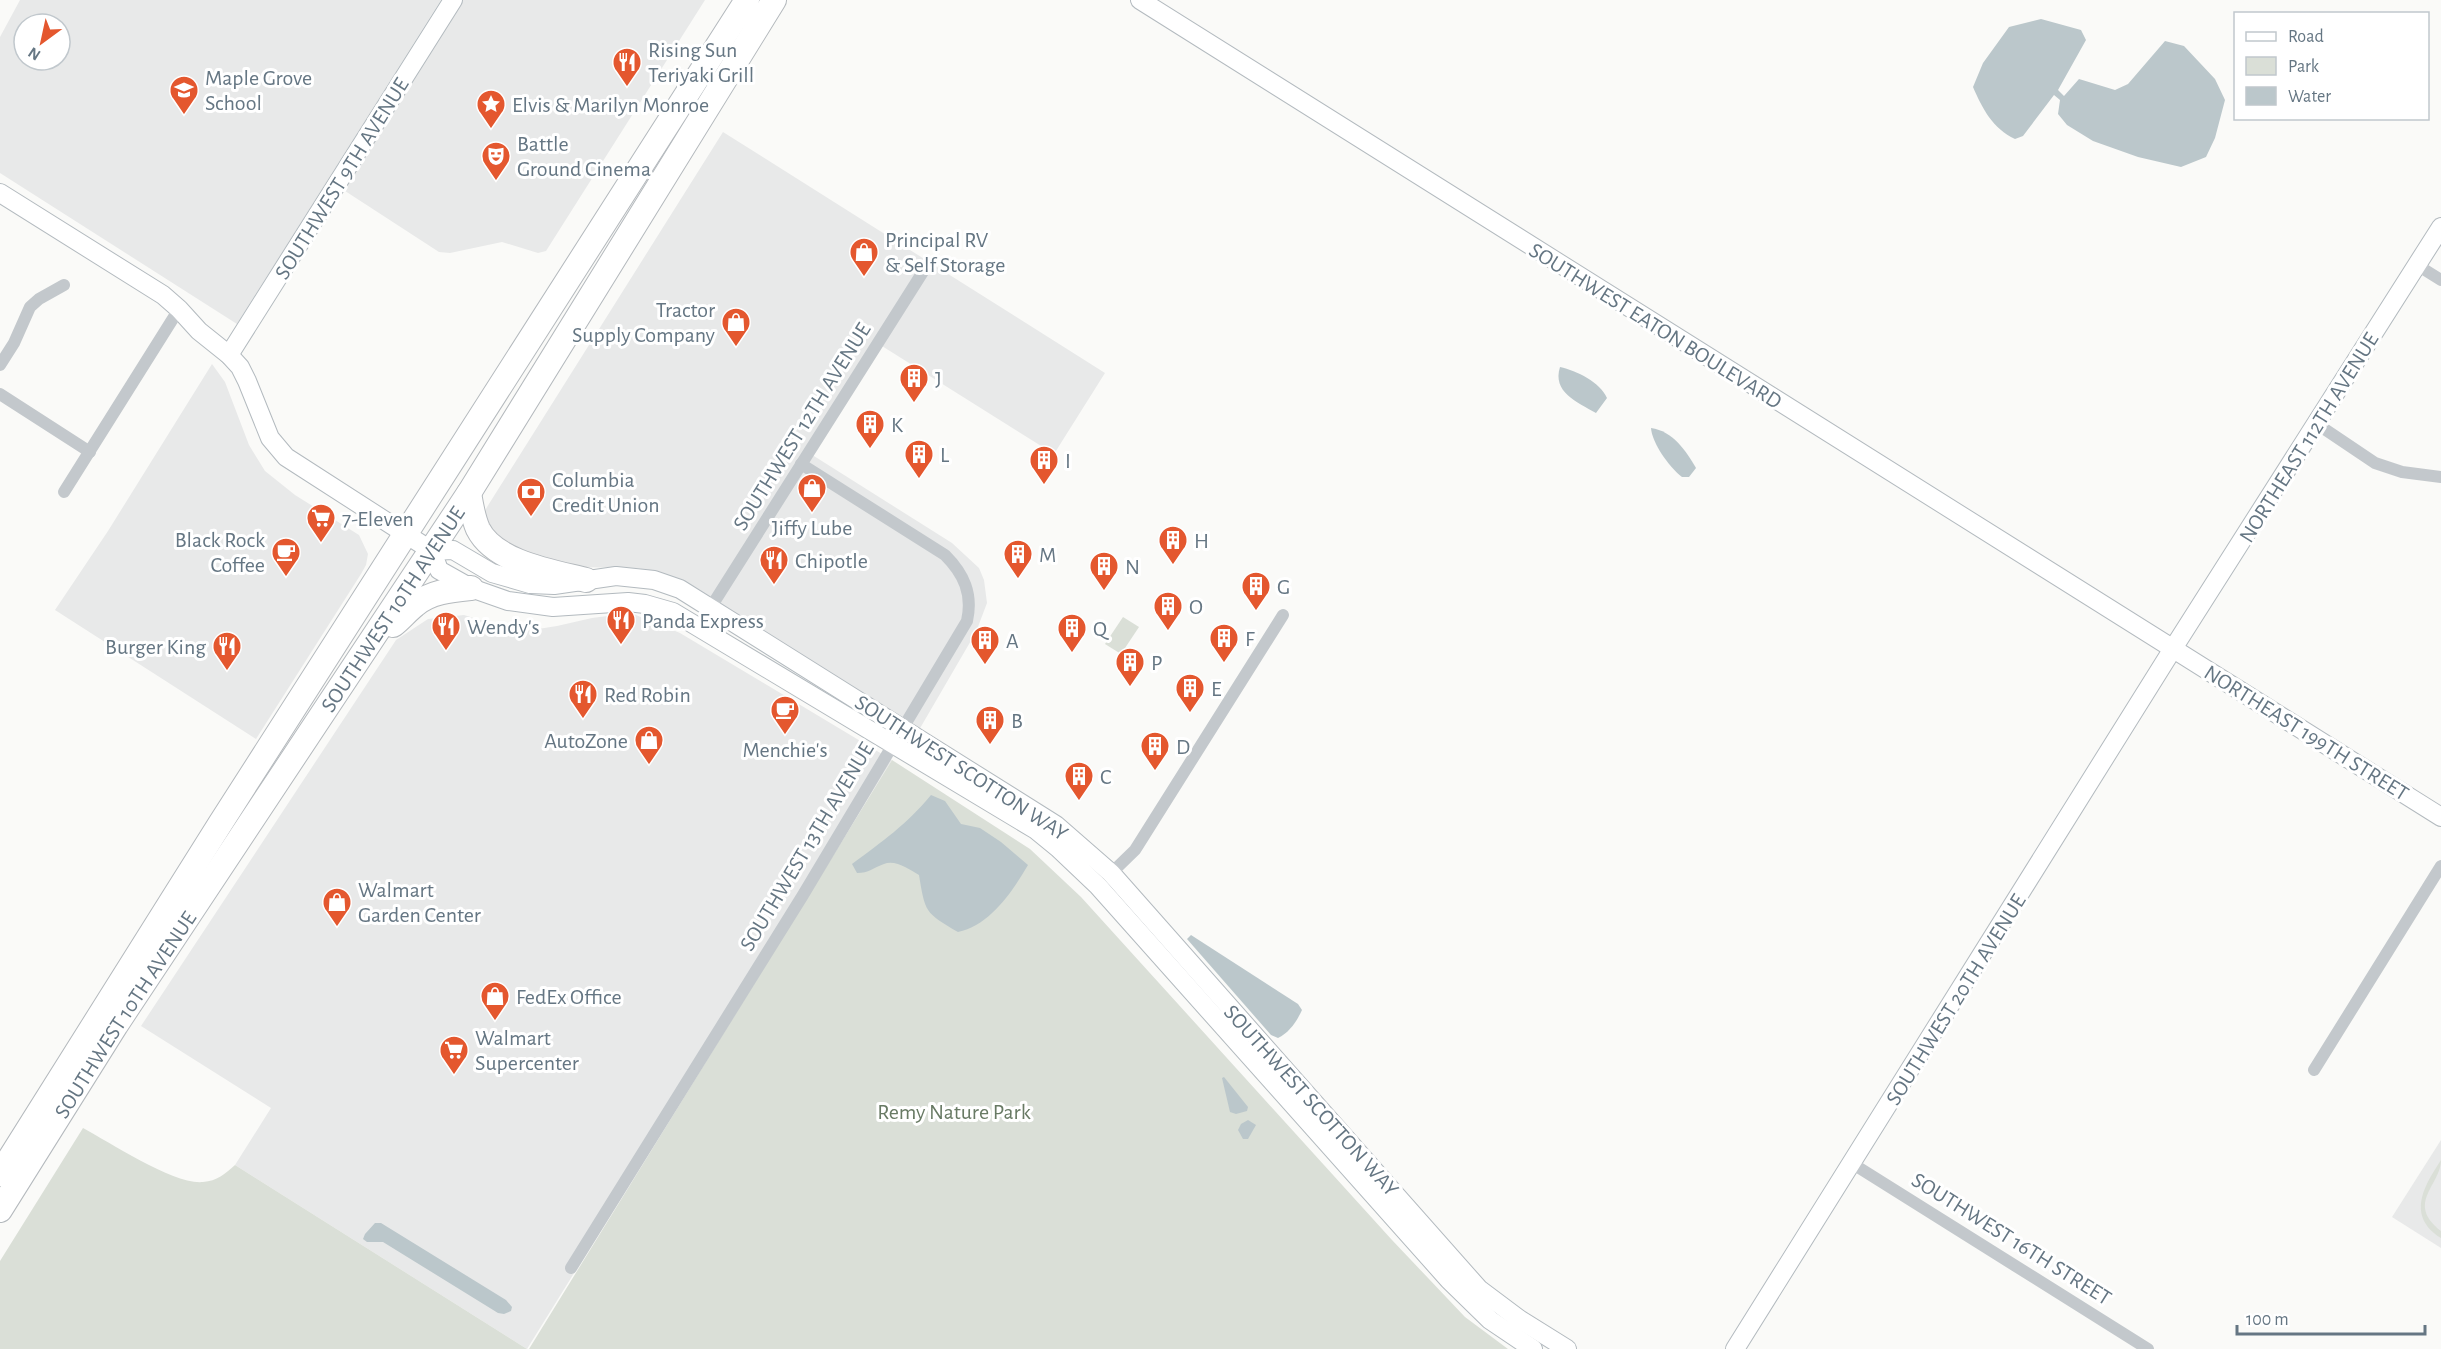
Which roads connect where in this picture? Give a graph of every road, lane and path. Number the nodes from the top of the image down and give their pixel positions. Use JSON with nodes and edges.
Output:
{"nodes":[{"id":1,"x":453,"y":0,"type":"edge"},
{"id":2,"x":747,"y":0,"type":"edge"},
{"id":3,"x":774,"y":0,"type":"edge"},
{"id":4,"x":1140,"y":0,"type":"edge"},
{"id":5,"x":0,"y":193,"type":"edge"},
{"id":6,"x":2441,"y":227,"type":"edge"},
{"id":7,"x":2417,"y":265,"type":"junction"},
{"id":8,"x":926,"y":267,"type":"dead end"},
{"id":9,"x":2441,"y":280,"type":"edge"},
{"id":10,"x":64,"y":285,"type":"dead end"},
{"id":11,"x":180,"y":309,"type":"junction"},
{"id":12,"x":230,"y":355,"type":"junction"},
{"id":13,"x":0,"y":365,"type":"edge"},
{"id":14,"x":0,"y":394,"type":"edge"},
{"id":15,"x":2317,"y":424,"type":"junction"},
{"id":16,"x":90,"y":452,"type":"junction"},
{"id":17,"x":801,"y":464,"type":"junction"},
{"id":18,"x":2441,"y":477,"type":"edge"},
{"id":19,"x":64,"y":492,"type":"dead end"},
{"id":20,"x":469,"y":493,"type":"junction"},
{"id":21,"x":405,"y":534,"type":"junction"},
{"id":22,"x":432,"y":551,"type":"junction"},
{"id":23,"x":586,"y":580,"type":"junction"},
{"id":24,"x":471,"y":588,"type":"junction"},
{"id":25,"x":711,"y":607,"type":"junction"},
{"id":26,"x":1283,"y":615,"type":"dead end"},
{"id":27,"x":372,"y":640,"type":"junction"},
{"id":28,"x":2174,"y":648,"type":"junction"},
{"id":29,"x":902,"y":727,"type":"junction"},
{"id":30,"x":892,"y":744,"type":"junction"},
{"id":31,"x":2441,"y":817,"type":"edge"},
{"id":32,"x":2441,"y":866,"type":"edge"},
{"id":33,"x":1104,"y":880,"type":"junction"},
{"id":34,"x":2314,"y":1070,"type":"dead end"},
{"id":35,"x":1852,"y":1164,"type":"junction"},
{"id":36,"x":0,"y":1174,"type":"edge"},
{"id":37,"x":0,"y":1210,"type":"edge"},
{"id":38,"x":1415,"y":1229,"type":"junction"},
{"id":39,"x":571,"y":1268,"type":"dead end"},
{"id":40,"x":1533,"y":1349,"type":"edge"},
{"id":41,"x":1567,"y":1349,"type":"edge"},
{"id":42,"x":1735,"y":1349,"type":"edge"},
{"id":43,"x":2148,"y":1349,"type":"edge"}],
"edges":[{"from":1,"to":12,"type":"street","name":"SOUTHWEST 9TH AVENUE"},
{"from":2,"to":21,"type":"highway","name":"SOUTHWEST 10TH AVENUE"},
{"from":3,"to":20,"type":"highway","name":"SOUTHWEST 10TH AVENUE"},
{"from":4,"to":28,"type":"street","name":"SOUTHWEST EATON BOULEVARD"},
{"from":5,"to":11,"type":"street","name":"SOUTHWEST SCOTTON WAY"},
{"from":6,"to":7,"type":"street","name":"NORTHEAST 112TH AVENUE"},
{"from":7,"to":9,"type":"street"},
{"from":7,"to":15,"type":"street","name":"NORTHEAST 112TH AVENUE"},
{"from":8,"to":17,"type":"street","name":"SOUTHWEST 12TH AVENUE"},
{"from":10,"to":13,"type":"street"},
{"from":11,"to":12,"type":"street","name":"SOUTHWEST SCOTTON WAY"},
{"from":11,"to":16,"type":"street"},
{"from":12,"to":21,"type":"street","name":"SOUTHWEST SCOTTON WAY"},
{"from":14,"to":16,"type":"street"},
{"from":15,"to":18,"type":"street"},
{"from":15,"to":28,"type":"street","name":"NORTHEAST 112TH AVENUE"},
{"from":16,"to":19,"type":"street"},
{"from":17,"to":25,"type":"street","name":"SOUTHWEST 12TH AVENUE"},
{"from":17,"to":29,"type":"street","name":"SOUTHWEST 13TH AVENUE"},
{"from":20,"to":22,"type":"highway","name":"SOUTHWEST 10TH AVENUE"},
{"from":20,"to":23,"type":"highway"},
{"from":21,"to":22,"type":"street","name":"SOUTHWEST SCOTTON WAY"},
{"from":21,"to":36,"type":"highway","name":"SOUTHWEST 10TH AVENUE"},
{"from":22,"to":23,"type":"street","name":"SOUTHWEST SCOTTON WAY"},
{"from":22,"to":24,"type":"street","name":"SOUTHWEST SCOTTON WAY"},
{"from":22,"to":27,"type":"highway","name":"SOUTHWEST 10TH AVENUE"},
{"from":23,"to":25,"type":"street","name":"SOUTHWEST SCOTTON WAY"},
{"from":24,"to":27,"type":"highway"},
{"from":24,"to":30,"type":"street","name":"SOUTHWEST SCOTTON WAY"},
{"from":25,"to":29,"type":"street","name":"SOUTHWEST SCOTTON WAY"},
{"from":26,"to":33,"type":"street"},
{"from":27,"to":37,"type":"highway","name":"SOUTHWEST 10TH AVENUE"},
{"from":28,"to":31,"type":"street","name":"NORTHEAST 199TH STREET"},
{"from":28,"to":35,"type":"street","name":"SOUTHWEST 20TH AVENUE"},
{"from":29,"to":30,"type":"street","name":"SOUTHWEST 13TH AVENUE"},
{"from":29,"to":33,"type":"street","name":"SOUTHWEST SCOTTON WAY"},
{"from":30,"to":33,"type":"street","name":"SOUTHWEST SCOTTON WAY"},
{"from":30,"to":39,"type":"street","name":"SOUTHWEST 13TH AVENUE"},
{"from":32,"to":34,"type":"street"},
{"from":33,"to":38,"type":"street","name":"SOUTHWEST SCOTTON WAY"},
{"from":35,"to":42,"type":"street","name":"SOUTHWEST 20TH AVENUE"},
{"from":35,"to":43,"type":"street","name":"SOUTHWEST 16TH STREET"},
{"from":38,"to":40,"type":"street","name":"SOUTHWEST SCOTTON WAY"},
{"from":38,"to":41,"type":"street","name":"SOUTHWEST SCOTTON WAY"}]}
